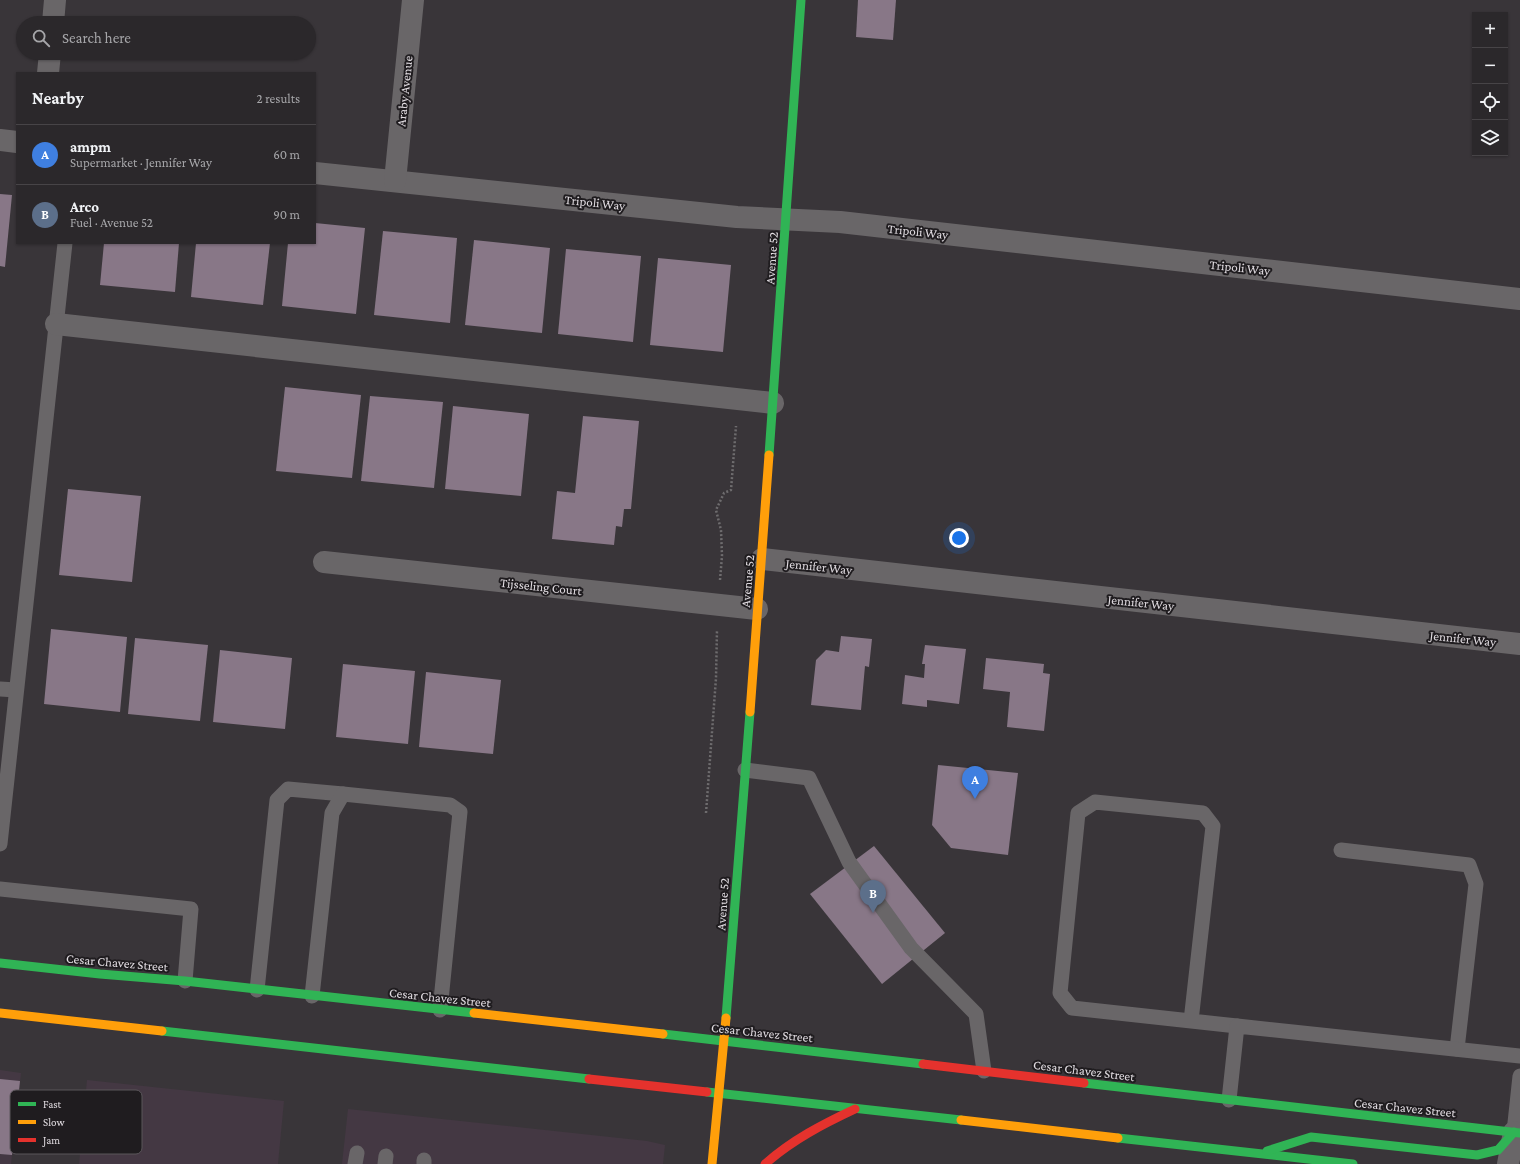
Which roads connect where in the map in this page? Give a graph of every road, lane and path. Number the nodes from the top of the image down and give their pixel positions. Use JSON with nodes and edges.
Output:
{"nodes":[{"id":1,"x":55,"y":0,"type":"edge"},
{"id":2,"x":413,"y":0,"type":"edge"},
{"id":3,"x":801,"y":0,"type":"edge"},
{"id":4,"x":54,"y":16,"type":"edge"},
{"id":5,"x":49,"y":60,"type":"edge"},
{"id":6,"x":48,"y":72,"type":"edge"},
{"id":7,"x":0,"y":140,"type":"edge"},
{"id":8,"x":16,"y":142,"type":"edge"},
{"id":9,"x":316,"y":173,"type":"edge"},
{"id":10,"x":395,"y":181,"type":"junction"},
{"id":11,"x":786,"y":220,"type":"junction"},
{"id":12,"x":65,"y":244,"type":"edge"},
{"id":13,"x":1520,"y":299,"type":"edge"},
{"id":14,"x":56,"y":324,"type":"junction"},
{"id":15,"x":773,"y":402,"type":"junction"},
{"id":16,"x":762,"y":559,"type":"junction"},
{"id":17,"x":324,"y":562,"type":"dead end"},
{"id":18,"x":758,"y":609,"type":"junction"},
{"id":19,"x":1520,"y":644,"type":"edge"},
{"id":20,"x":0,"y":689,"type":"edge"},
{"id":21,"x":16,"y":690,"type":"junction"},
{"id":22,"x":745,"y":770,"type":"junction"},
{"id":23,"x":343,"y":794,"type":"junction"},
{"id":24,"x":0,"y":844,"type":"edge"},
{"id":25,"x":1341,"y":850,"type":"dead end"},
{"id":26,"x":0,"y":888,"type":"edge"},
{"id":27,"x":0,"y":963,"type":"edge"},
{"id":28,"x":185,"y":981,"type":"junction"},
{"id":29,"x":257,"y":990,"type":"junction"},
{"id":30,"x":312,"y":996,"type":"junction"},
{"id":31,"x":440,"y":1010,"type":"junction"},
{"id":32,"x":0,"y":1013,"type":"edge"},
{"id":33,"x":1191,"y":1021,"type":"junction"},
{"id":34,"x":1237,"y":1026,"type":"junction"},
{"id":35,"x":724,"y":1041,"type":"junction"},
{"id":36,"x":1457,"y":1049,"type":"junction"},
{"id":37,"x":1520,"y":1056,"type":"edge"},
{"id":38,"x":984,"y":1071,"type":"junction"},
{"id":39,"x":1520,"y":1076,"type":"edge"},
{"id":40,"x":719,"y":1093,"type":"junction"},
{"id":41,"x":1229,"y":1100,"type":"junction"},
{"id":42,"x":856,"y":1108,"type":"junction"},
{"id":43,"x":1517,"y":1132,"type":"edge"},
{"id":44,"x":1258,"y":1153,"type":"junction"},
{"id":45,"x":712,"y":1164,"type":"edge"},
{"id":46,"x":765,"y":1164,"type":"edge"},
{"id":47,"x":1353,"y":1164,"type":"edge"},
{"id":48,"x":1508,"y":1164,"type":"edge"}],
"edges":[{"from":1,"to":4,"type":"street"},
{"from":2,"to":10,"type":"street","name":"Araby Avenue"},
{"from":3,"to":11,"type":"main road","name":"Avenue 52"},
{"from":5,"to":6,"type":"street"},
{"from":7,"to":8,"type":"street"},
{"from":9,"to":10,"type":"street","name":"Tripoli Way"},
{"from":10,"to":11,"type":"street","name":"Tripoli Way"},
{"from":11,"to":13,"type":"street","name":"Tripoli Way"},
{"from":11,"to":15,"type":"main road","name":"Avenue 52"},
{"from":12,"to":14,"type":"lane"},
{"from":14,"to":15,"type":"street"},
{"from":14,"to":21,"type":"lane"},
{"from":15,"to":16,"type":"main road","name":"Avenue 52"},
{"from":16,"to":18,"type":"main road","name":"Avenue 52"},
{"from":16,"to":19,"type":"street","name":"Jennifer Way"},
{"from":17,"to":18,"type":"street","name":"Tijsseling Court"},
{"from":18,"to":22,"type":"main road","name":"Avenue 52"},
{"from":20,"to":21,"type":"lane"},
{"from":21,"to":24,"type":"lane"},
{"from":22,"to":35,"type":"main road","name":"Avenue 52"},
{"from":22,"to":38,"type":"lane"},
{"from":23,"to":29,"type":"lane"},
{"from":23,"to":30,"type":"lane"},
{"from":23,"to":31,"type":"lane"},
{"from":25,"to":36,"type":"lane"},
{"from":26,"to":28,"type":"lane"},
{"from":27,"to":28,"type":"main road","name":"Cesar Chavez Street"},
{"from":28,"to":29,"type":"main road","name":"Cesar Chavez Street"},
{"from":29,"to":30,"type":"main road","name":"Cesar Chavez Street"},
{"from":30,"to":31,"type":"main road","name":"Cesar Chavez Street"},
{"from":31,"to":35,"type":"main road","name":"Cesar Chavez Street"},
{"from":32,"to":40,"type":"main road"},
{"from":33,"to":33,"type":"lane"},
{"from":33,"to":34,"type":"lane"},
{"from":34,"to":36,"type":"lane"},
{"from":34,"to":41,"type":"lane"},
{"from":35,"to":38,"type":"main road","name":"Cesar Chavez Street"},
{"from":35,"to":40,"type":"main road","name":"Avenue 52"},
{"from":36,"to":37,"type":"lane"},
{"from":38,"to":41,"type":"main road","name":"Cesar Chavez Street"},
{"from":39,"to":43,"type":"lane"},
{"from":40,"to":42,"type":"main road"},
{"from":40,"to":45,"type":"main road","name":"Avenue 52"},
{"from":41,"to":43,"type":"main road","name":"Cesar Chavez Street"},
{"from":42,"to":44,"type":"main road"},
{"from":42,"to":46,"type":"main road"},
{"from":43,"to":44,"type":"main road"},
{"from":43,"to":48,"type":"street"},
{"from":44,"to":47,"type":"main road"}]}
